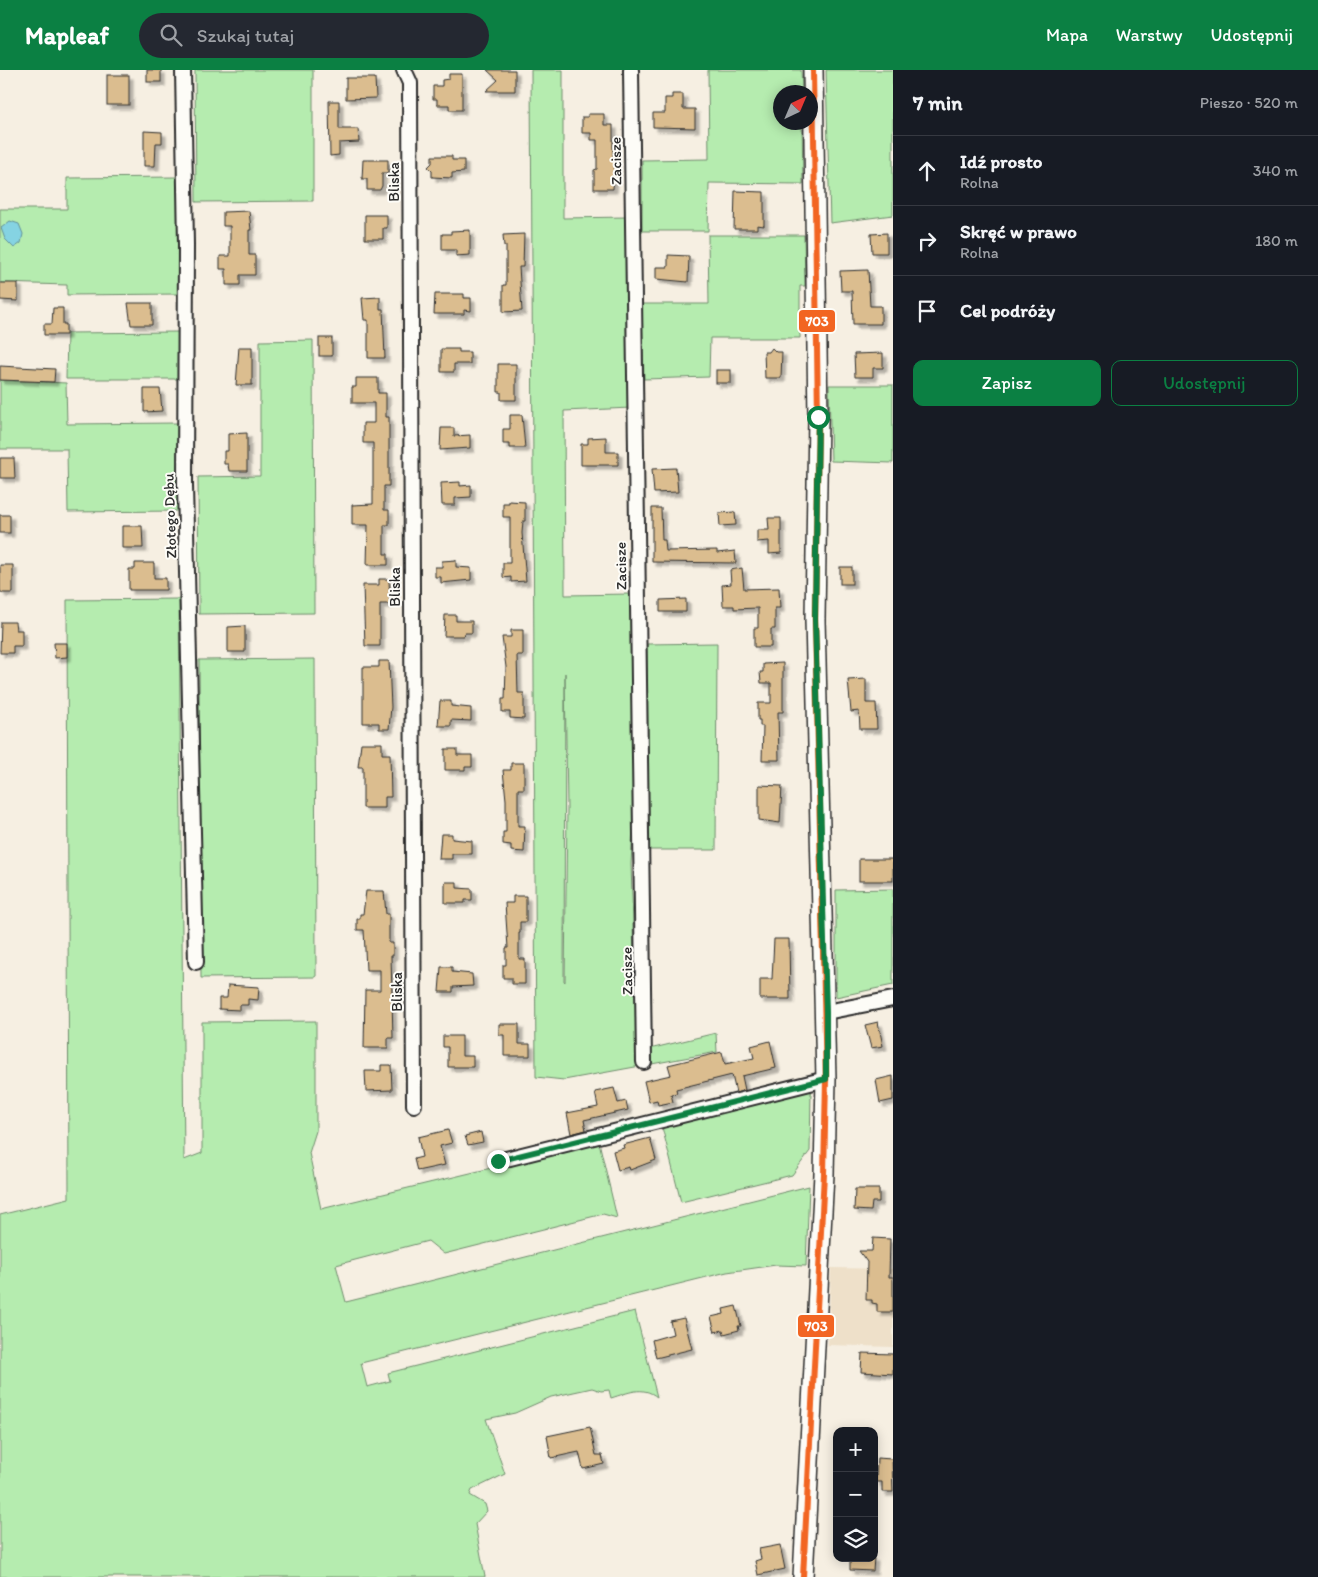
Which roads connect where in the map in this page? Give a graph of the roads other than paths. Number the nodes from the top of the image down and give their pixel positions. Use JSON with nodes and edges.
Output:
{"nodes":[{"id":1,"x":183,"y":70,"type":"edge"},
{"id":2,"x":404,"y":70,"type":"edge"},
{"id":3,"x":631,"y":70,"type":"edge"},
{"id":4,"x":813,"y":70,"type":"edge"},
{"id":5,"x":196,"y":962,"type":"dead end"},
{"id":6,"x":893,"y":998,"type":"edge"},
{"id":7,"x":826,"y":1012,"type":"junction"},
{"id":8,"x":644,"y":1062,"type":"dead end"},
{"id":9,"x":826,"y":1079,"type":"junction"},
{"id":10,"x":414,"y":1105,"type":"dead end"},
{"id":11,"x":498,"y":1161,"type":"dead end"},
{"id":12,"x":803,"y":1577,"type":"edge"}],
"edges":[{"from":1,"to":5,"type":"street","name":"Złotego Dębu"},
{"from":2,"to":10,"type":"street","name":"Bliska"},
{"from":3,"to":8,"type":"street","name":"Zacisze"},
{"from":4,"to":7,"type":"street"},
{"from":6,"to":7,"type":"street"},
{"from":7,"to":9,"type":"street"},
{"from":9,"to":11,"type":"street"},
{"from":9,"to":12,"type":"street"}]}
